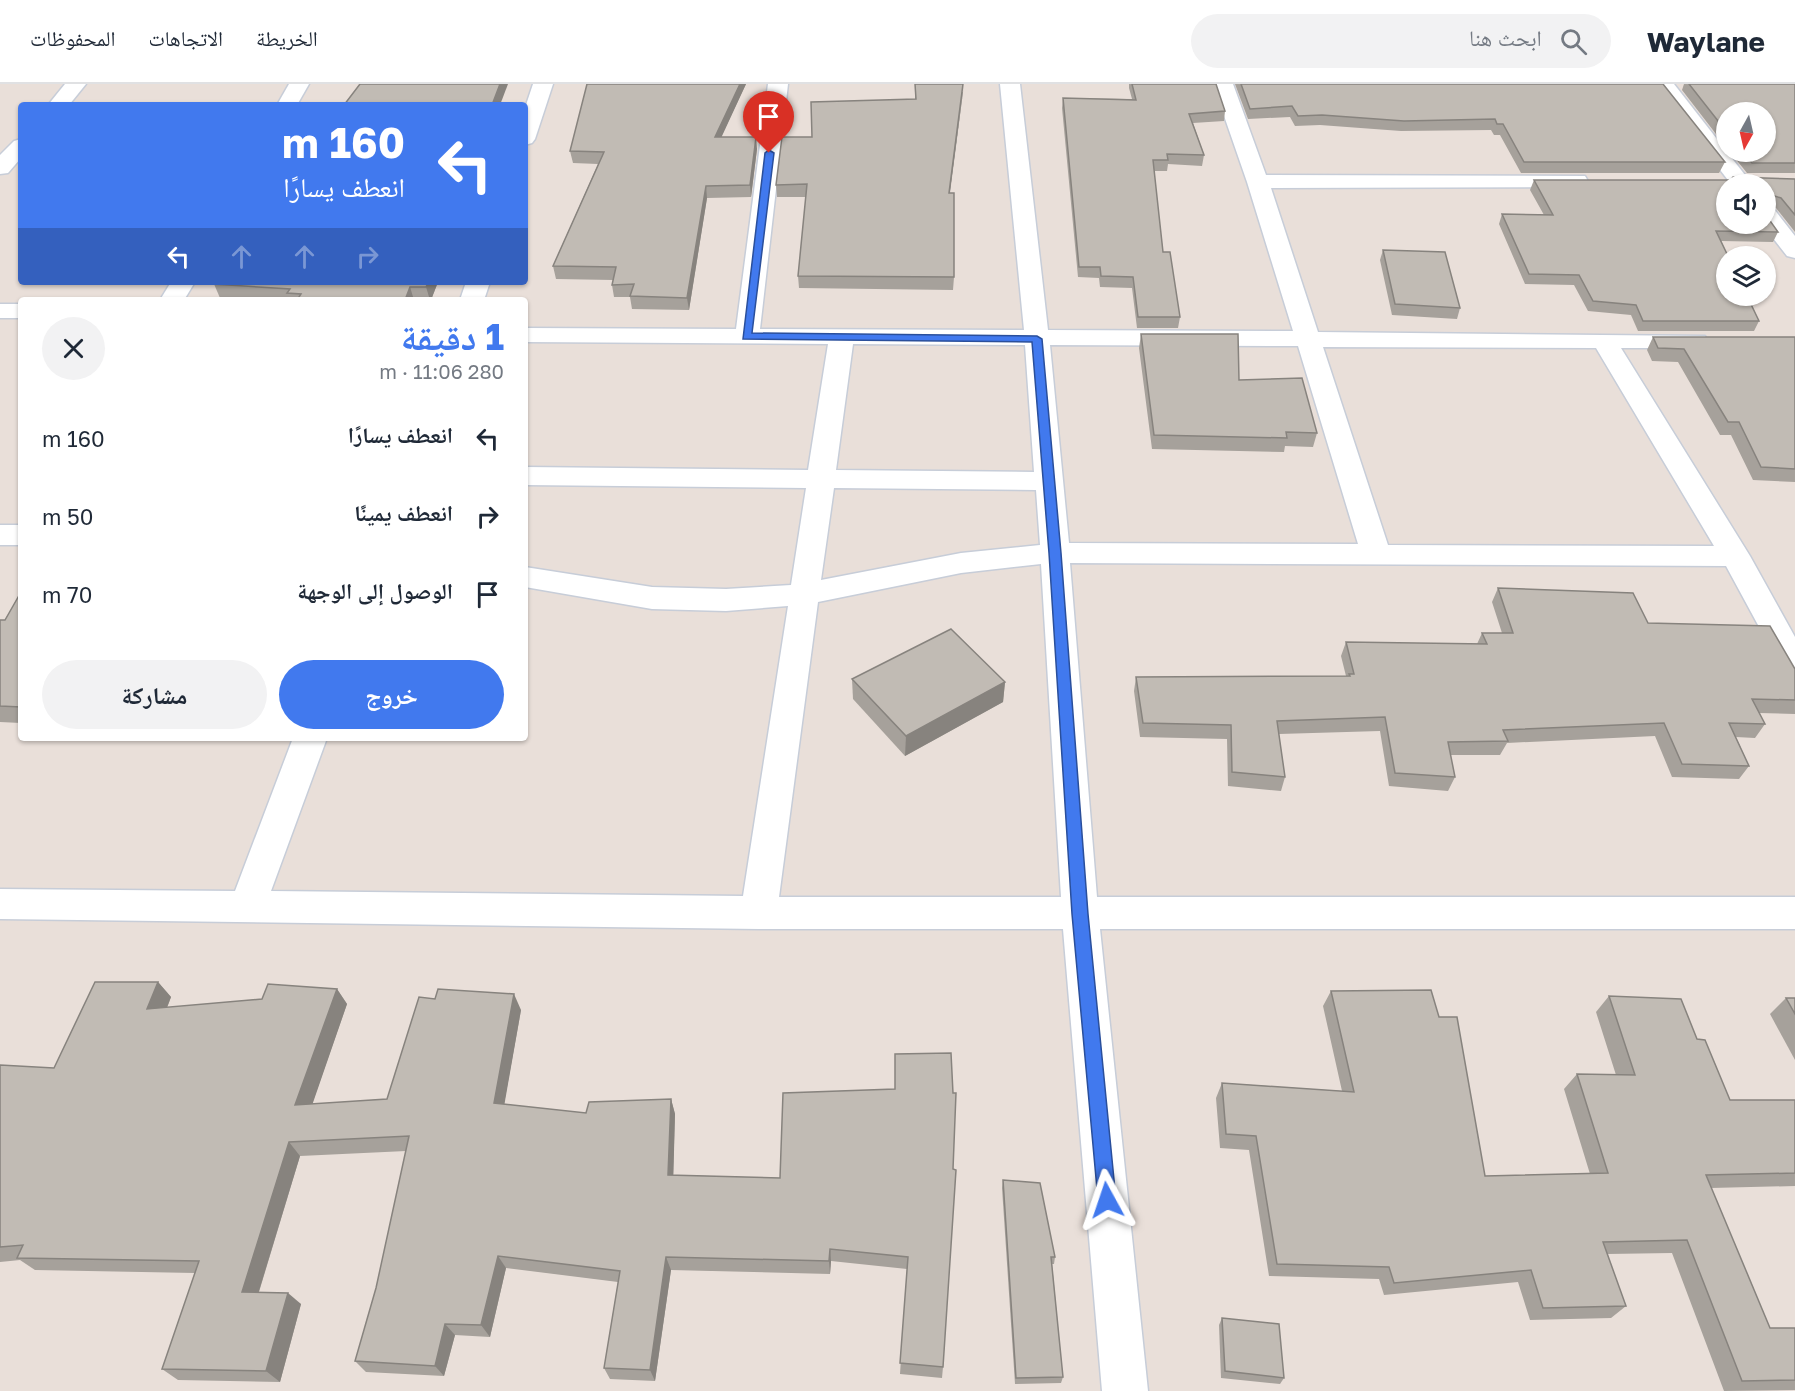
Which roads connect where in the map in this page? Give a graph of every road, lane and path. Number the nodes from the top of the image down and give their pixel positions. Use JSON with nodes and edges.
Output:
{"nodes":[{"id":1,"x":76,"y":84,"type":"edge"},
{"id":2,"x":299,"y":84,"type":"edge"},
{"id":3,"x":543,"y":84,"type":"edge"},
{"id":4,"x":778,"y":84,"type":"edge"},
{"id":5,"x":1010,"y":84,"type":"edge"},
{"id":6,"x":1223,"y":84,"type":"edge"},
{"id":7,"x":1664,"y":84,"type":"edge"},
{"id":8,"x":61,"y":102,"type":"edge"},
{"id":9,"x":289,"y":102,"type":"edge"},
{"id":10,"x":528,"y":130,"type":"edge"},
{"id":11,"x":18,"y":148,"type":"edge"},
{"id":12,"x":0,"y":168,"type":"edge"},
{"id":13,"x":18,"y":168,"type":"edge"},
{"id":14,"x":1741,"y":174,"type":"edge"},
{"id":15,"x":1598,"y":181,"type":"edge"},
{"id":16,"x":1258,"y":182,"type":"junction"},
{"id":17,"x":1776,"y":227,"type":"edge"},
{"id":18,"x":1795,"y":251,"type":"edge"},
{"id":19,"x":0,"y":311,"type":"edge"},
{"id":20,"x":18,"y":311,"type":"edge"},
{"id":21,"x":528,"y":335,"type":"edge"},
{"id":22,"x":747,"y":336,"type":"junction"},
{"id":23,"x":841,"y":338,"type":"junction"},
{"id":24,"x":1037,"y":339,"type":"junction"},
{"id":25,"x":1307,"y":340,"type":"junction"},
{"id":26,"x":1604,"y":341,"type":"junction"},
{"id":27,"x":1724,"y":341,"type":"edge"},
{"id":28,"x":528,"y":476,"type":"edge"},
{"id":29,"x":823,"y":478,"type":"junction"},
{"id":30,"x":1049,"y":481,"type":"junction"},
{"id":31,"x":0,"y":535,"type":"edge"},
{"id":32,"x":18,"y":535,"type":"edge"},
{"id":33,"x":1055,"y":553,"type":"junction"},
{"id":34,"x":1376,"y":554,"type":"junction"},
{"id":35,"x":1735,"y":556,"type":"junction"},
{"id":36,"x":528,"y":577,"type":"edge"},
{"id":37,"x":806,"y":594,"type":"junction"},
{"id":38,"x":1795,"y":665,"type":"edge"},
{"id":39,"x":309,"y":741,"type":"edge"},
{"id":40,"x":0,"y":904,"type":"edge"},
{"id":41,"x":247,"y":906,"type":"junction"},
{"id":42,"x":759,"y":913,"type":"junction"},
{"id":43,"x":1795,"y":913,"type":"edge"},
{"id":44,"x":1080,"y":914,"type":"junction"},
{"id":45,"x":1125,"y":1391,"type":"edge"}],
"edges":[{"from":1,"to":8,"type":"street"},
{"from":2,"to":9,"type":"street"},
{"from":3,"to":10,"type":"street"},
{"from":4,"to":22,"type":"street"},
{"from":5,"to":24,"type":"street"},
{"from":6,"to":16,"type":"street"},
{"from":7,"to":14,"type":"street"},
{"from":11,"to":12,"type":"street"},
{"from":12,"to":13,"type":"street"},
{"from":15,"to":16,"type":"street"},
{"from":16,"to":25,"type":"street"},
{"from":17,"to":18,"type":"street"},
{"from":19,"to":20,"type":"street"},
{"from":21,"to":22,"type":"street"},
{"from":22,"to":23,"type":"street"},
{"from":23,"to":24,"type":"street"},
{"from":23,"to":29,"type":"street"},
{"from":24,"to":25,"type":"street"},
{"from":24,"to":30,"type":"street"},
{"from":25,"to":26,"type":"street"},
{"from":25,"to":34,"type":"street"},
{"from":26,"to":27,"type":"street"},
{"from":26,"to":35,"type":"street"},
{"from":28,"to":29,"type":"street"},
{"from":29,"to":30,"type":"street"},
{"from":29,"to":37,"type":"street"},
{"from":30,"to":33,"type":"street"},
{"from":31,"to":32,"type":"street"},
{"from":33,"to":34,"type":"street"},
{"from":33,"to":37,"type":"street"},
{"from":33,"to":44,"type":"street"},
{"from":34,"to":35,"type":"street"},
{"from":35,"to":38,"type":"street"},
{"from":36,"to":37,"type":"street"},
{"from":37,"to":42,"type":"street"},
{"from":39,"to":41,"type":"street"},
{"from":40,"to":41,"type":"street"},
{"from":41,"to":42,"type":"street"},
{"from":42,"to":44,"type":"street"},
{"from":43,"to":44,"type":"street"},
{"from":44,"to":45,"type":"street"}]}
